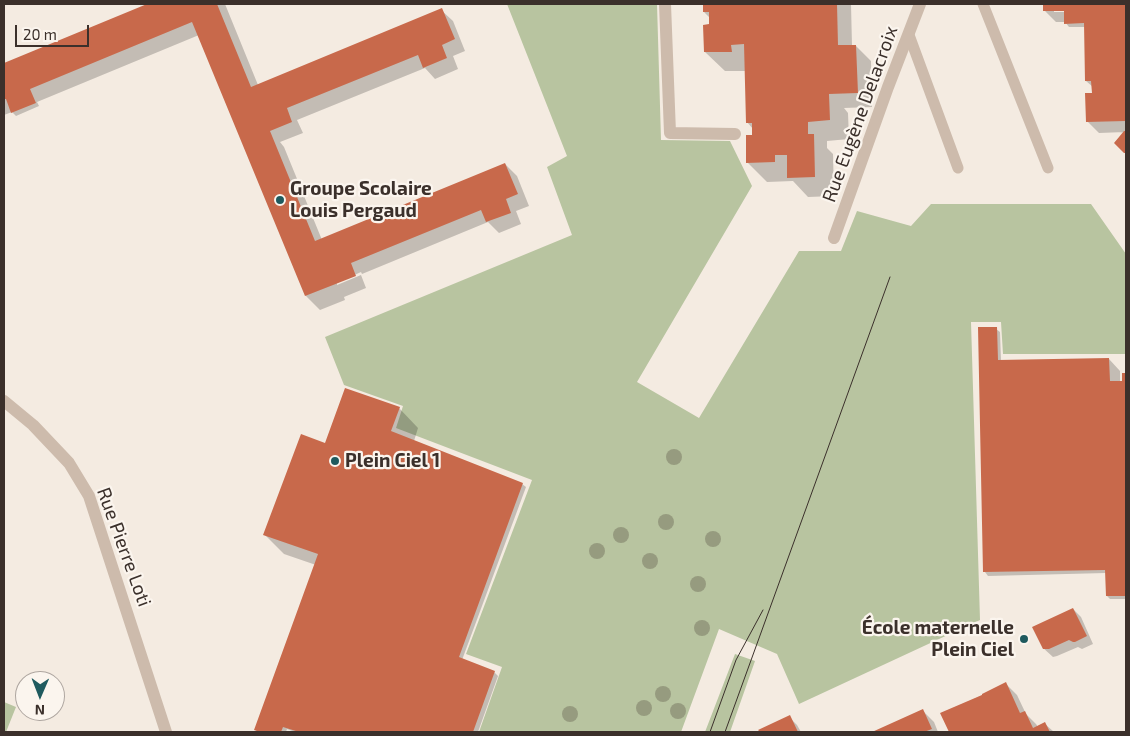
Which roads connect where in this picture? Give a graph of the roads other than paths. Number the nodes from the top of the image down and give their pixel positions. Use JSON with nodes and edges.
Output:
{"nodes":[{"id":1,"x":665,"y":4,"type":"edge"},
{"id":2,"x":920,"y":4,"type":"edge"},
{"id":3,"x":983,"y":4,"type":"edge"},
{"id":4,"x":909,"y":35,"type":"junction"},
{"id":5,"x":735,"y":134,"type":"dead end"},
{"id":6,"x":958,"y":168,"type":"dead end"},
{"id":7,"x":1048,"y":168,"type":"dead end"},
{"id":8,"x":834,"y":238,"type":"dead end"},
{"id":9,"x":4,"y":401,"type":"edge"},
{"id":10,"x":166,"y":732,"type":"edge"}],
"edges":[{"from":1,"to":5,"type":"street"},
{"from":2,"to":4,"type":"street","name":"Rue Eugène Delacroix"},
{"from":3,"to":7,"type":"lane"},
{"from":4,"to":6,"type":"lane"},
{"from":4,"to":8,"type":"street","name":"Rue Eugène Delacroix"},
{"from":9,"to":10,"type":"street","name":"Rue Pierre Loti"}]}
